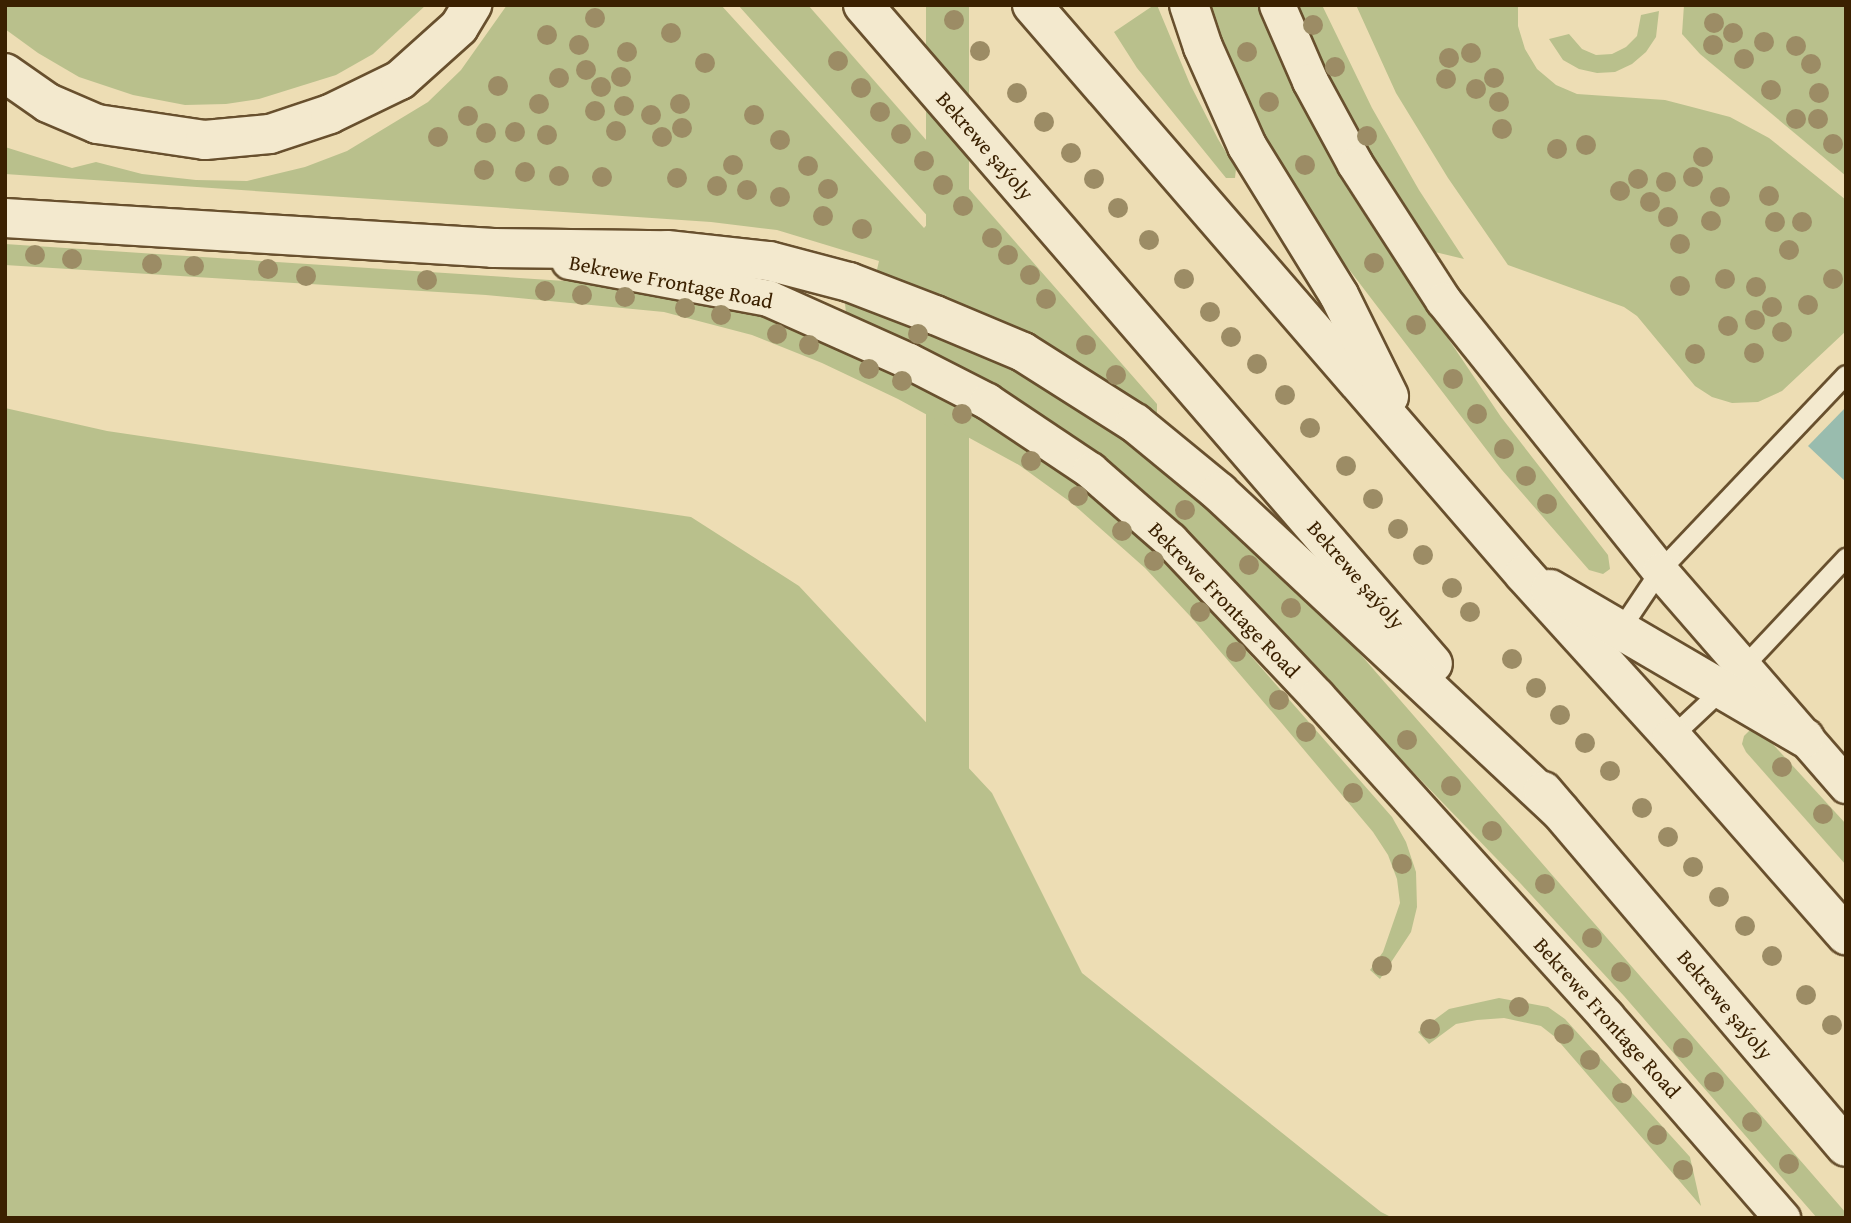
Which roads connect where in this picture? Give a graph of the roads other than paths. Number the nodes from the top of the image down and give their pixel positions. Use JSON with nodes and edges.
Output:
{"nodes":[{"id":1,"x":472,"y":5,"type":"edge"},
{"id":2,"x":863,"y":5,"type":"edge"},
{"id":3,"x":1032,"y":5,"type":"edge"},
{"id":4,"x":1189,"y":5,"type":"edge"},
{"id":5,"x":1277,"y":5,"type":"edge"},
{"id":6,"x":5,"y":73,"type":"edge"},
{"id":7,"x":5,"y":218,"type":"edge"},
{"id":8,"x":494,"y":248,"type":"junction"},
{"id":9,"x":1846,"y":375,"type":"edge"},
{"id":10,"x":1413,"y":445,"type":"junction"},
{"id":11,"x":1846,"y":558,"type":"edge"},
{"id":12,"x":1660,"y":570,"type":"junction"},
{"id":13,"x":1610,"y":642,"type":"junction"},
{"id":14,"x":1732,"y":679,"type":"junction"},
{"id":15,"x":1672,"y":737,"type":"junction"},
{"id":16,"x":1805,"y":738,"type":"joint"},
{"id":17,"x":1846,"y":785,"type":"edge"},
{"id":18,"x":1559,"y":810,"type":"junction"},
{"id":19,"x":1846,"y":935,"type":"edge"},
{"id":20,"x":1846,"y":1147,"type":"edge"},
{"id":21,"x":1782,"y":1218,"type":"edge"}],
"edges":[{"from":1,"to":6,"type":"main road"},
{"from":2,"to":18,"type":"main road","name":"Bekrewe şaýoly"},
{"from":3,"to":10,"type":"main road"},
{"from":4,"to":10,"type":"main road"},
{"from":5,"to":12,"type":"street"},
{"from":7,"to":8,"type":"main road"},
{"from":8,"to":18,"type":"main road"},
{"from":8,"to":21,"type":"street","name":"Bekrewe Frontage Road"},
{"from":9,"to":12,"type":"lane"},
{"from":10,"to":13,"type":"main road"},
{"from":11,"to":14,"type":"lane"},
{"from":12,"to":13,"type":"lane"},
{"from":12,"to":14,"type":"street"},
{"from":13,"to":14,"type":"main road"},
{"from":13,"to":15,"type":"main road"},
{"from":14,"to":15,"type":"lane"},
{"from":14,"to":16,"type":"main road"},
{"from":15,"to":19,"type":"main road"},
{"from":16,"to":17,"type":"street"},
{"from":18,"to":20,"type":"main road","name":"Bekrewe şaýoly"}]}
